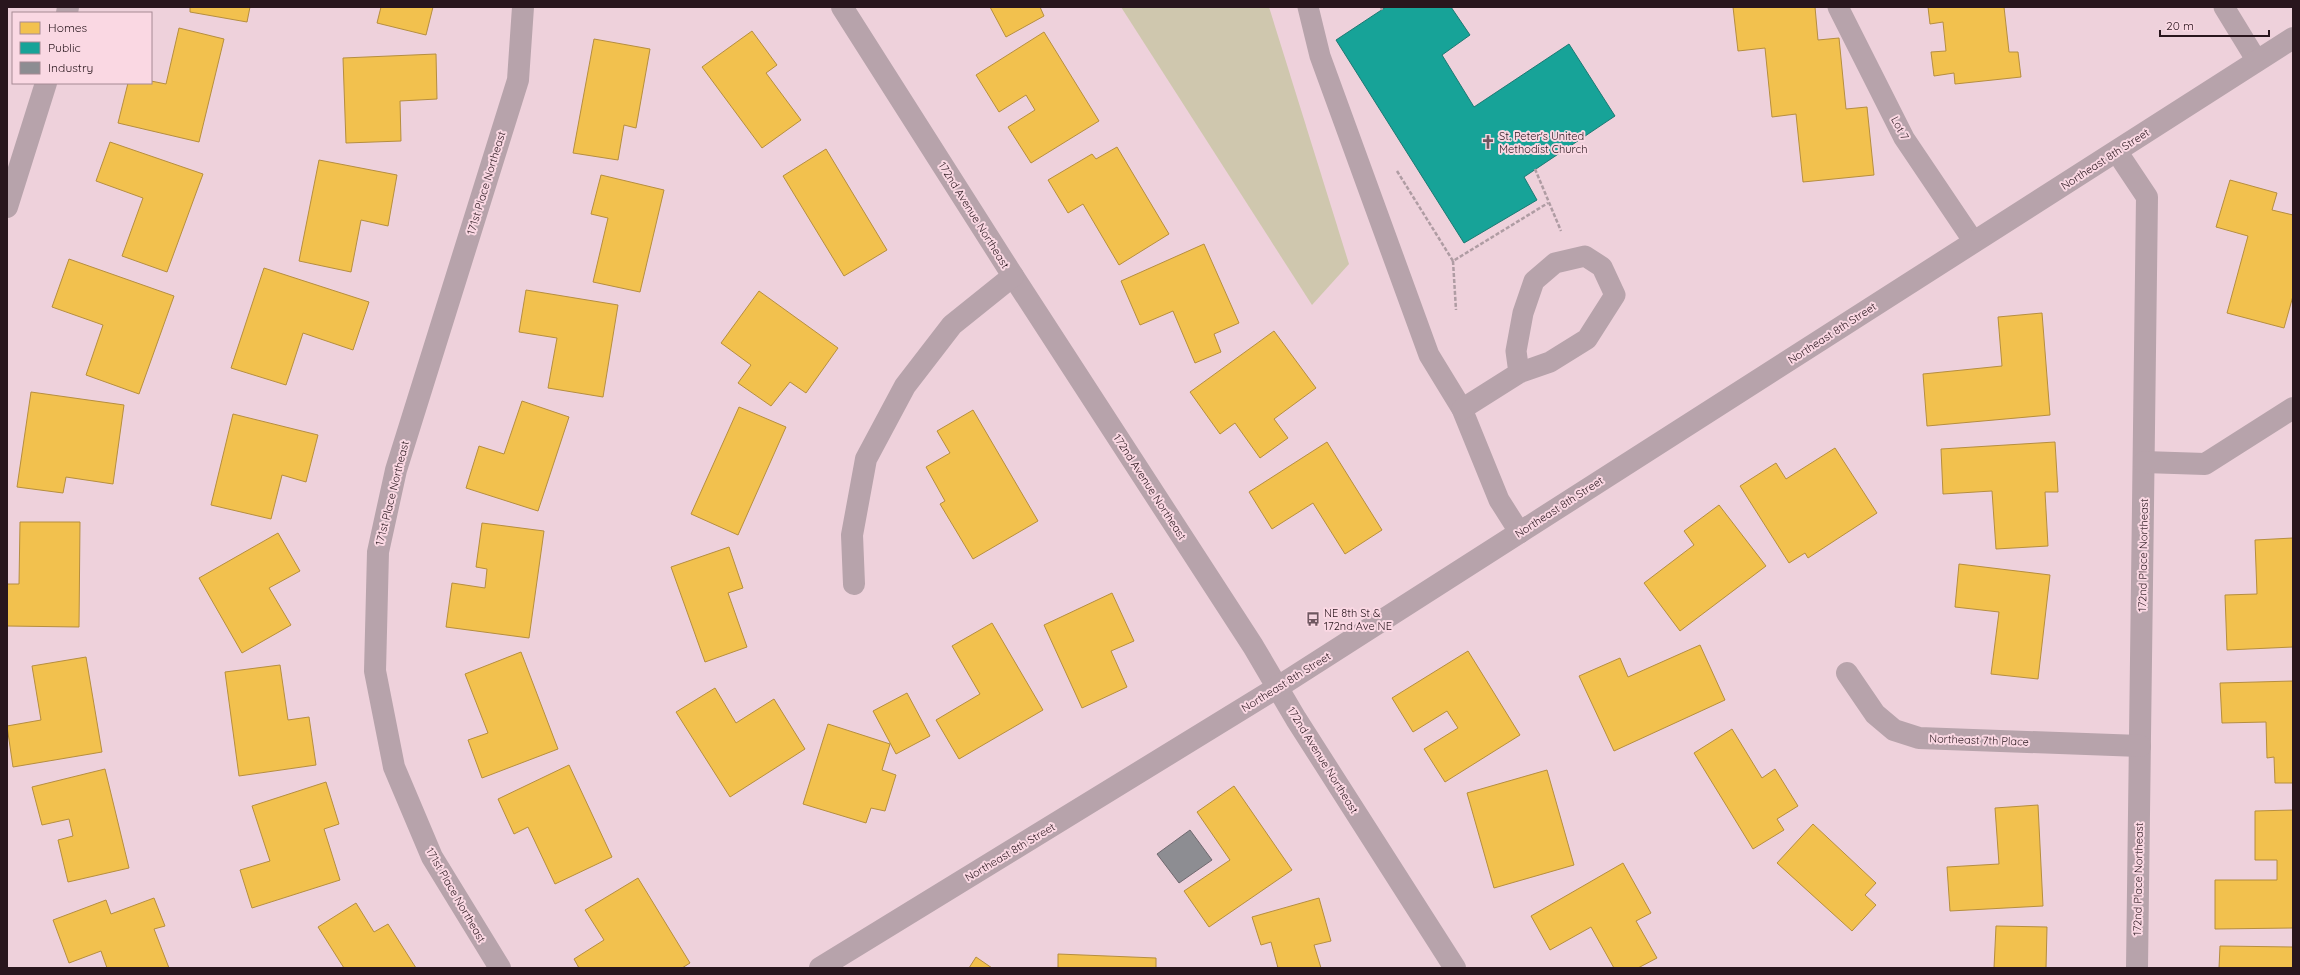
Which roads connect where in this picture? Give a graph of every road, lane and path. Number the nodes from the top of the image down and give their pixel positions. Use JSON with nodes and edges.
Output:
{"nodes":[{"id":1,"x":523,"y":7,"type":"edge"},
{"id":2,"x":842,"y":7,"type":"edge"},
{"id":3,"x":1308,"y":7,"type":"edge"},
{"id":4,"x":1838,"y":7,"type":"edge"},
{"id":5,"x":2224,"y":7,"type":"edge"},
{"id":6,"x":2293,"y":38,"type":"edge"},
{"id":7,"x":2258,"y":61,"type":"junction"},
{"id":8,"x":46,"y":84,"type":"edge"},
{"id":9,"x":2117,"y":152,"type":"junction"},
{"id":10,"x":1534,"y":169,"type":"dead end"},
{"id":11,"x":1397,"y":171,"type":"dead end"},
{"id":12,"x":1548,"y":203,"type":"junction"},
{"id":13,"x":7,"y":207,"type":"edge"},
{"id":14,"x":1974,"y":242,"type":"junction"},
{"id":15,"x":1576,"y":258,"type":"junction"},
{"id":16,"x":1453,"y":261,"type":"junction"},
{"id":17,"x":1013,"y":276,"type":"junction"},
{"id":18,"x":1456,"y":310,"type":"dead end"},
{"id":19,"x":1519,"y":373,"type":"junction"},
{"id":20,"x":2293,"y":408,"type":"edge"},
{"id":21,"x":1462,"y":409,"type":"junction"},
{"id":22,"x":2144,"y":462,"type":"junction"},
{"id":23,"x":1520,"y":533,"type":"junction"},
{"id":24,"x":854,"y":584,"type":"dead end"},
{"id":25,"x":1847,"y":673,"type":"dead end"},
{"id":26,"x":1278,"y":687,"type":"junction"},
{"id":27,"x":2140,"y":746,"type":"junction"},
{"id":28,"x":500,"y":968,"type":"edge"},
{"id":29,"x":820,"y":968,"type":"edge"},
{"id":30,"x":1455,"y":968,"type":"edge"},
{"id":31,"x":2137,"y":968,"type":"edge"}],
"edges":[{"from":1,"to":28,"type":"street","name":"171st Place Northeast"},
{"from":2,"to":17,"type":"street","name":"172nd Avenue Northeast"},
{"from":3,"to":21,"type":"lane"},
{"from":4,"to":14,"type":"lane","name":"Lot 7"},
{"from":5,"to":7,"type":"lane"},
{"from":6,"to":7,"type":"street","name":"Northeast 8th Street"},
{"from":7,"to":9,"type":"street","name":"Northeast 8th Street"},
{"from":8,"to":13,"type":"street"},
{"from":9,"to":14,"type":"street","name":"Northeast 8th Street"},
{"from":9,"to":22,"type":"street","name":"172nd Place Northeast"},
{"from":10,"to":12,"type":"path"},
{"from":11,"to":16,"type":"path"},
{"from":12,"to":15,"type":"path"},
{"from":12,"to":16,"type":"path"},
{"from":14,"to":23,"type":"street","name":"Northeast 8th Street"},
{"from":15,"to":19,"type":"lane"},
{"from":15,"to":19,"type":"lane"},
{"from":16,"to":18,"type":"path"},
{"from":17,"to":24,"type":"street"},
{"from":17,"to":26,"type":"street","name":"172nd Avenue Northeast"},
{"from":19,"to":21,"type":"lane"},
{"from":20,"to":22,"type":"street"},
{"from":21,"to":23,"type":"lane"},
{"from":22,"to":27,"type":"street","name":"172nd Place Northeast"},
{"from":23,"to":26,"type":"street","name":"Northeast 8th Street"},
{"from":25,"to":27,"type":"street","name":"Northeast 7th Place"},
{"from":26,"to":29,"type":"street","name":"Northeast 8th Street"},
{"from":26,"to":30,"type":"street","name":"172nd Avenue Northeast"},
{"from":27,"to":31,"type":"street","name":"172nd Place Northeast"}]}
